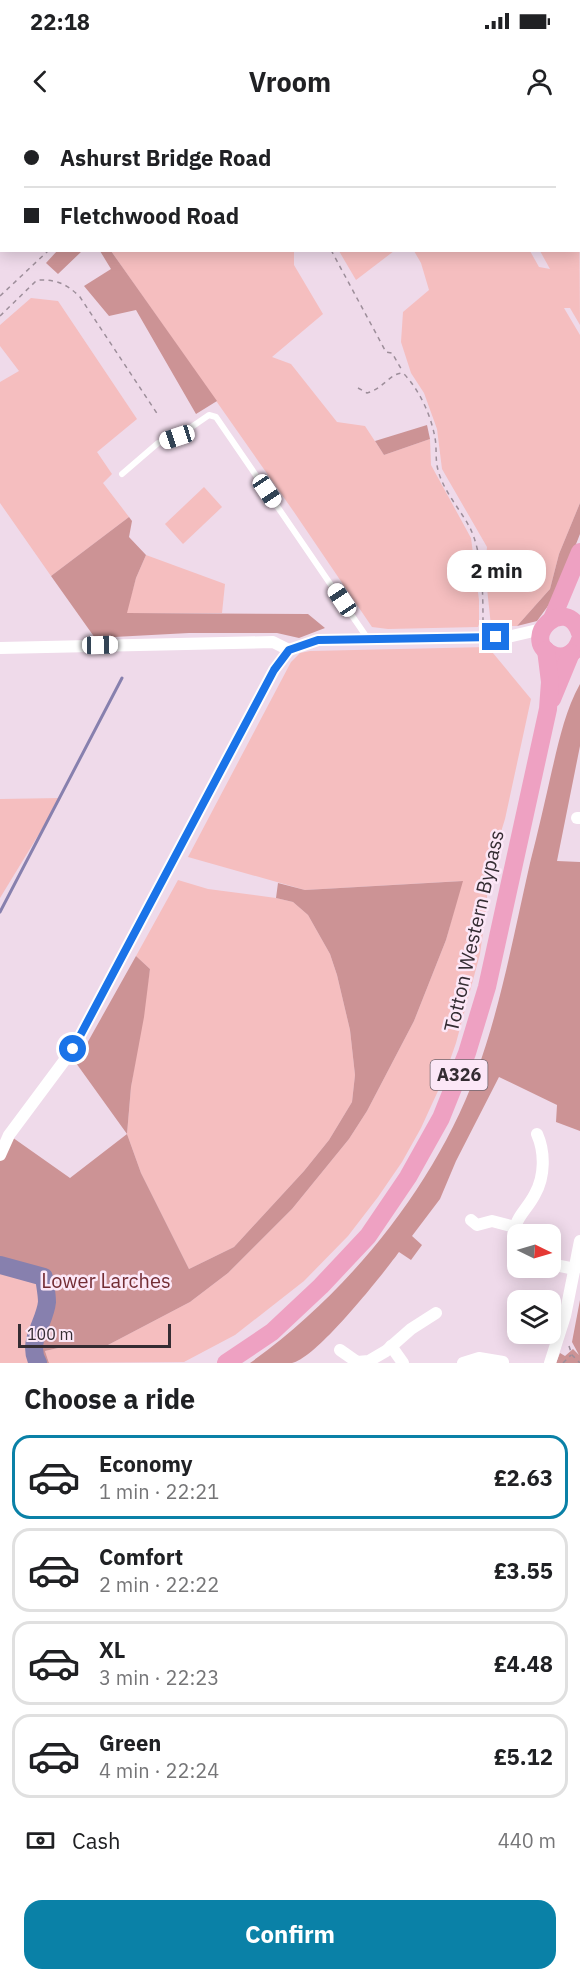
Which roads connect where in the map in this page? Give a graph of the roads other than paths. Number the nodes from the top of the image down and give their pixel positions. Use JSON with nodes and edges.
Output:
{"nodes":[{"id":1,"x":122,"y":474,"type":"dead end"},
{"id":2,"x":580,"y":552,"type":"edge"},
{"id":3,"x":572,"y":573,"type":"junction"},
{"id":4,"x":547,"y":624,"type":"junction"},
{"id":5,"x":508,"y":637,"type":"junction"},
{"id":6,"x":577,"y":637,"type":"edge"},
{"id":7,"x":369,"y":639,"type":"junction"},
{"id":8,"x":0,"y":648,"type":"edge"},
{"id":9,"x":545,"y":649,"type":"junction"},
{"id":10,"x":289,"y":650,"type":"junction"},
{"id":11,"x":548,"y":710,"type":"junction"},
{"id":12,"x":537,"y":1134,"type":"dead end"},
{"id":13,"x":0,"y":1155,"type":"edge"},
{"id":14,"x":471,"y":1220,"type":"dead end"},
{"id":15,"x":516,"y":1224,"type":"edge"},
{"id":16,"x":507,"y":1225,"type":"edge"},
{"id":17,"x":580,"y":1241,"type":"edge"},
{"id":18,"x":561,"y":1266,"type":"edge"},
{"id":19,"x":575,"y":1269,"type":"junction"},
{"id":20,"x":436,"y":1313,"type":"dead end"},
{"id":21,"x":391,"y":1346,"type":"junction"},
{"id":22,"x":340,"y":1350,"type":"dead end"},
{"id":23,"x":505,"y":1359,"type":"edge"},
{"id":24,"x":226,"y":1363,"type":"edge"},
{"id":25,"x":403,"y":1363,"type":"edge"},
{"id":26,"x":463,"y":1363,"type":"edge"},
{"id":27,"x":550,"y":1363,"type":"edge"}],
"edges":[{"from":1,"to":7,"type":"lane"},
{"from":2,"to":3,"type":"main road","name":"Totton Western Bypass","number":"A326"},
{"from":3,"to":4,"type":"main road","name":"Totton Western Bypass","number":"A326"},
{"from":3,"to":6,"type":"main road","name":"Totton Western Bypass","number":"A326"},
{"from":4,"to":5,"type":"street"},
{"from":4,"to":6,"type":"main road"},
{"from":4,"to":9,"type":"main road"},
{"from":5,"to":7,"type":"street"},
{"from":5,"to":9,"type":"street"},
{"from":6,"to":9,"type":"main road"},
{"from":6,"to":11,"type":"main road","name":"Totton Western Bypass","number":"A326"},
{"from":7,"to":10,"type":"street"},
{"from":8,"to":10,"type":"street"},
{"from":9,"to":11,"type":"main road","name":"Totton Western Bypass","number":"A326"},
{"from":10,"to":13,"type":"street"},
{"from":11,"to":24,"type":"main road","name":"Totton Western Bypass","number":"A326"},
{"from":12,"to":15,"type":"street"},
{"from":14,"to":16,"type":"street"},
{"from":17,"to":19,"type":"street"},
{"from":18,"to":19,"type":"street"},
{"from":19,"to":27,"type":"street"},
{"from":20,"to":21,"type":"street"},
{"from":21,"to":22,"type":"street"},
{"from":21,"to":25,"type":"street"},
{"from":23,"to":26,"type":"street"}]}
